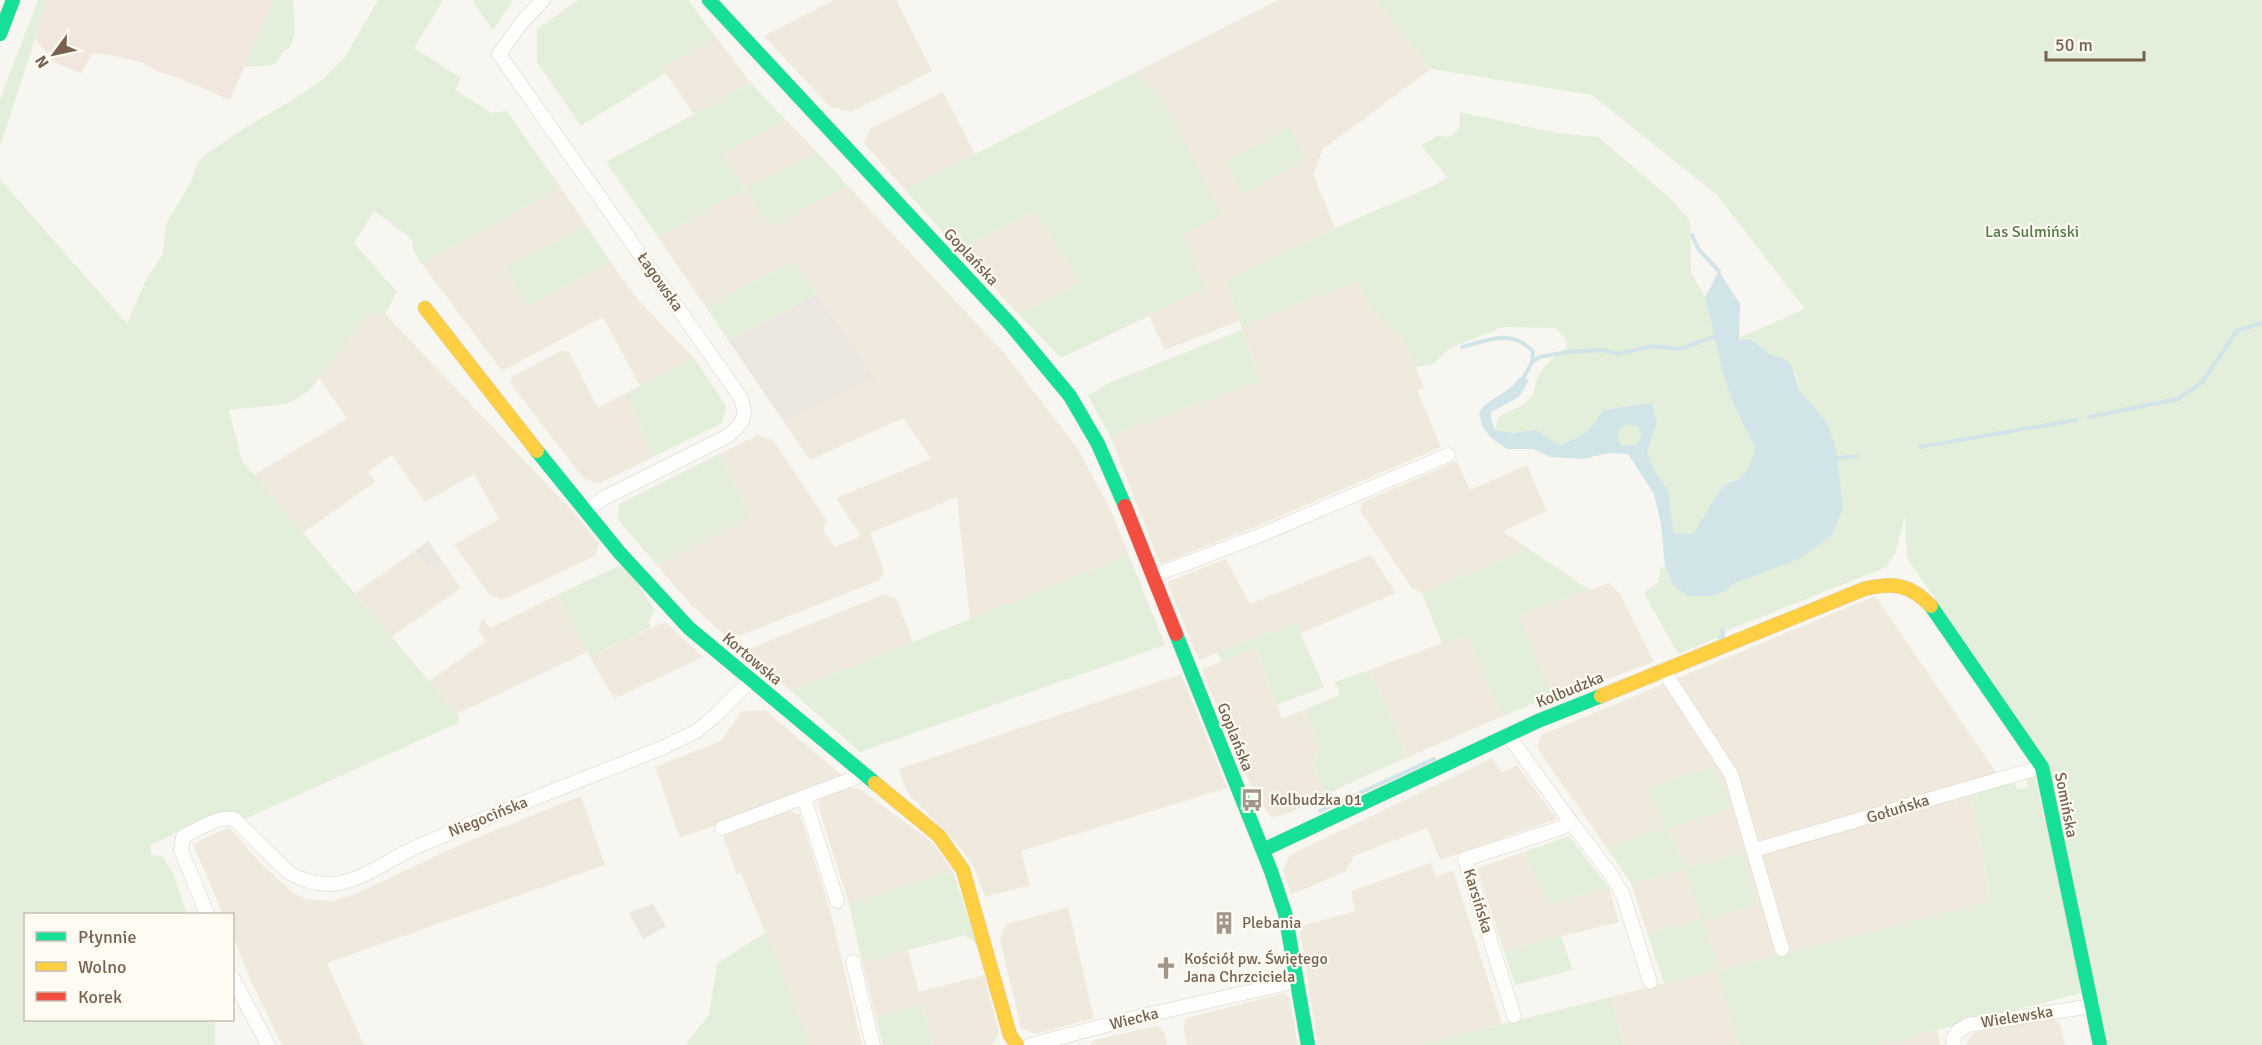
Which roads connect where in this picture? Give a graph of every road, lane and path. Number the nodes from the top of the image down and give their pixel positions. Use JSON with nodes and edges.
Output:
{"nodes":[{"id":1,"x":13,"y":0,"type":"edge"},
{"id":2,"x":543,"y":0,"type":"edge"},
{"id":3,"x":709,"y":0,"type":"edge"},
{"id":4,"x":0,"y":34,"type":"edge"},
{"id":5,"x":424,"y":308,"type":"dead end"},
{"id":6,"x":1448,"y":455,"type":"dead end"},
{"id":7,"x":586,"y":511,"type":"junction"},
{"id":8,"x":1153,"y":576,"type":"junction"},
{"id":9,"x":1897,"y":586,"type":"joint"},
{"id":10,"x":1663,"y":670,"type":"junction"},
{"id":11,"x":751,"y":680,"type":"junction"},
{"id":12,"x":1508,"y":735,"type":"junction"},
{"id":13,"x":2042,"y":767,"type":"junction"},
{"id":14,"x":865,"y":774,"type":"junction"},
{"id":15,"x":804,"y":798,"type":"junction"},
{"id":16,"x":1571,"y":822,"type":"junction"},
{"id":17,"x":722,"y":828,"type":"dead end"},
{"id":18,"x":1263,"y":850,"type":"junction"},
{"id":19,"x":1754,"y":850,"type":"junction"},
{"id":20,"x":837,"y":901,"type":"dead end"},
{"id":21,"x":206,"y":913,"type":"edge"},
{"id":22,"x":1782,"y":949,"type":"dead end"},
{"id":23,"x":853,"y":962,"type":"dead end"},
{"id":24,"x":234,"y":981,"type":"edge"},
{"id":25,"x":1296,"y":981,"type":"junction"},
{"id":26,"x":1650,"y":982,"type":"dead end"},
{"id":27,"x":2093,"y":1006,"type":"junction"},
{"id":28,"x":1514,"y":1016,"type":"dead end"},
{"id":29,"x":268,"y":1045,"type":"edge"},
{"id":30,"x":873,"y":1045,"type":"edge"},
{"id":31,"x":1017,"y":1045,"type":"edge"},
{"id":32,"x":1030,"y":1045,"type":"edge"},
{"id":33,"x":1308,"y":1045,"type":"edge"},
{"id":34,"x":1954,"y":1045,"type":"edge"},
{"id":35,"x":2100,"y":1045,"type":"edge"}],
"edges":[{"from":1,"to":4,"type":"main road"},
{"from":2,"to":7,"type":"street","name":"Łagowska"},
{"from":3,"to":8,"type":"main road","name":"Goplańska"},
{"from":5,"to":7,"type":"main road","name":"Kortowska"},
{"from":6,"to":8,"type":"street"},
{"from":7,"to":11,"type":"main road","name":"Kortowska"},
{"from":8,"to":18,"type":"main road","name":"Goplańska"},
{"from":9,"to":10,"type":"main road","name":"Kolbudzka"},
{"from":9,"to":13,"type":"main road","name":"Somińska"},
{"from":10,"to":12,"type":"main road","name":"Kolbudzka"},
{"from":10,"to":19,"type":"street"},
{"from":11,"to":14,"type":"main road","name":"Kortowska"},
{"from":11,"to":21,"type":"street","name":"Niegocińska"},
{"from":12,"to":16,"type":"street"},
{"from":12,"to":18,"type":"main road","name":"Kolbudzka"},
{"from":13,"to":19,"type":"street","name":"Gołuńska"},
{"from":13,"to":27,"type":"main road","name":"Somińska"},
{"from":14,"to":15,"type":"street"},
{"from":14,"to":31,"type":"main road","name":"Kortowska"},
{"from":15,"to":17,"type":"street"},
{"from":15,"to":20,"type":"street"},
{"from":16,"to":26,"type":"street"},
{"from":16,"to":28,"type":"street","name":"Karsińska"},
{"from":18,"to":25,"type":"main road","name":"Goplańska"},
{"from":19,"to":22,"type":"street"},
{"from":23,"to":30,"type":"street"},
{"from":24,"to":29,"type":"street"},
{"from":25,"to":32,"type":"street","name":"Wiecka"},
{"from":25,"to":33,"type":"main road","name":"Goplańska"},
{"from":27,"to":34,"type":"street","name":"Wielewska"},
{"from":27,"to":35,"type":"main road","name":"Somińska"}]}
